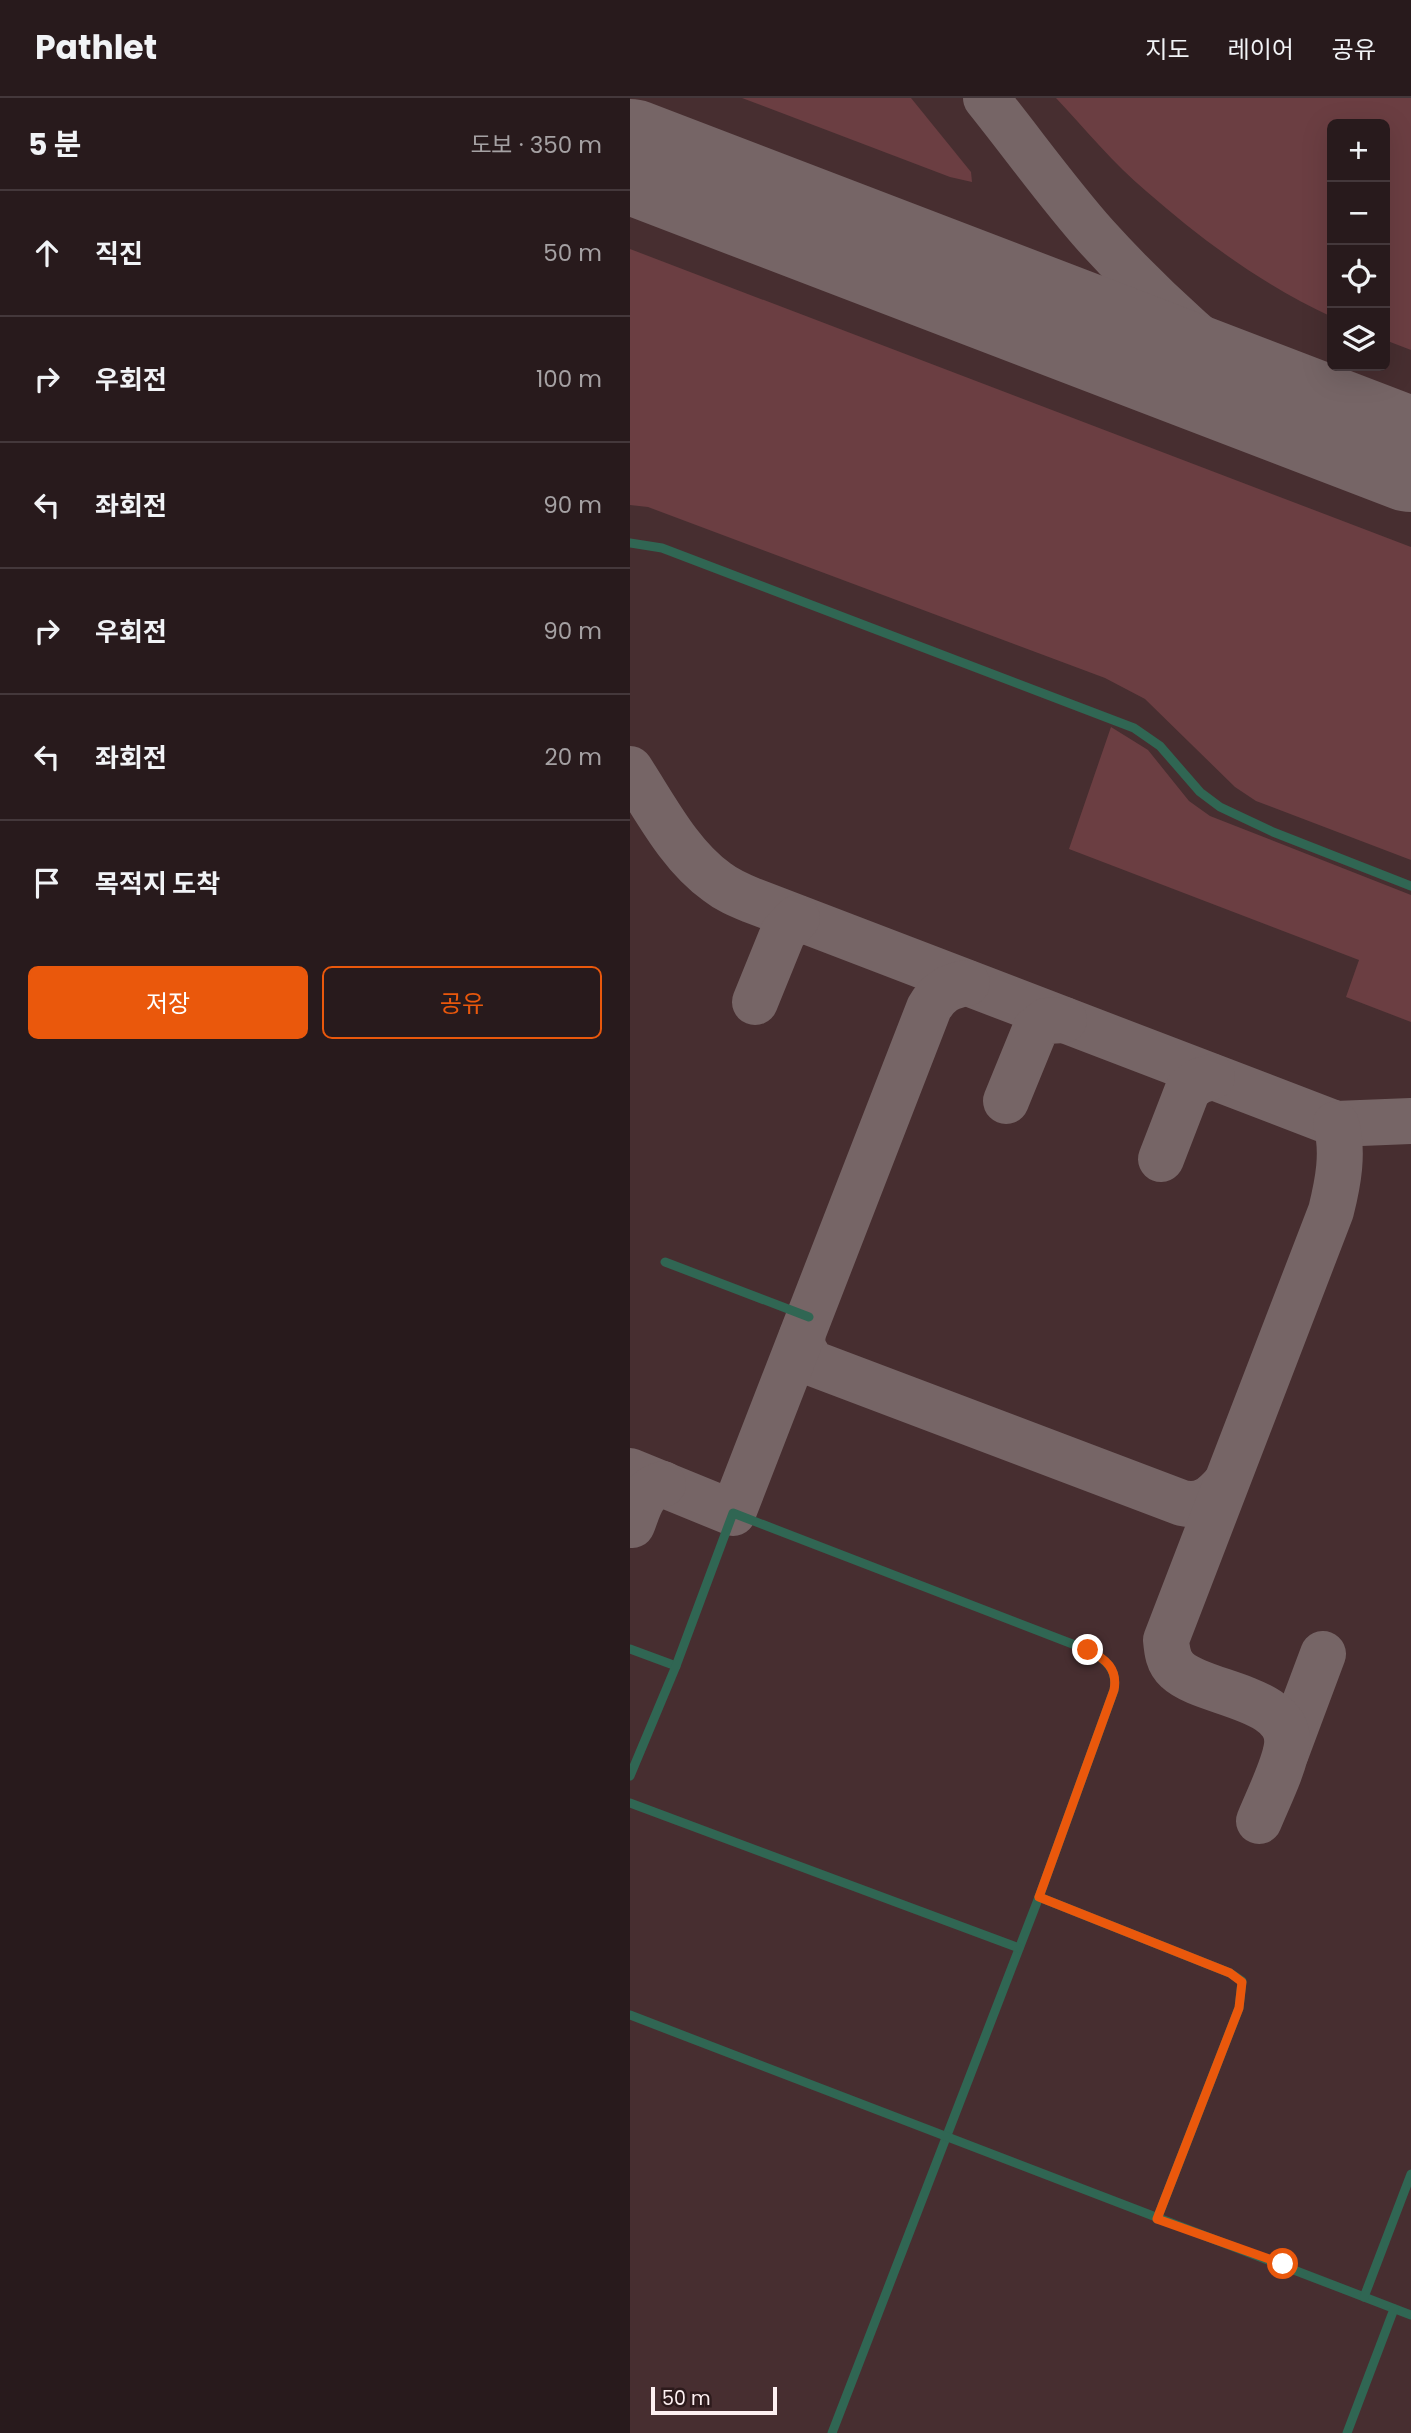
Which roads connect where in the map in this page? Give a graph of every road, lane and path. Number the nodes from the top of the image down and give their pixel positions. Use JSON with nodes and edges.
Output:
{"nodes":[{"id":1,"x":630,"y":543,"type":"edge"},
{"id":2,"x":1411,"y":886,"type":"edge"},
{"id":3,"x":665,"y":1262,"type":"dead end"},
{"id":4,"x":809,"y":1317,"type":"dead end"},
{"id":5,"x":630,"y":1649,"type":"edge"},
{"id":6,"x":676,"y":1666,"type":"junction"},
{"id":7,"x":630,"y":1776,"type":"edge"},
{"id":8,"x":630,"y":1803,"type":"edge"},
{"id":9,"x":1039,"y":1897,"type":"junction"},
{"id":10,"x":1019,"y":1948,"type":"junction"},
{"id":11,"x":630,"y":2015,"type":"edge"},
{"id":12,"x":945,"y":2135,"type":"junction"},
{"id":13,"x":1411,"y":2174,"type":"edge"},
{"id":14,"x":1157,"y":2219,"type":"junction"},
{"id":15,"x":1364,"y":2297,"type":"junction"},
{"id":16,"x":1394,"y":2309,"type":"junction"},
{"id":17,"x":1411,"y":2315,"type":"edge"},
{"id":18,"x":832,"y":2433,"type":"edge"},
{"id":19,"x":1347,"y":2433,"type":"edge"}],
"edges":[{"from":1,"to":2,"type":"lane"},
{"from":3,"to":4,"type":"lane"},
{"from":5,"to":6,"type":"lane"},
{"from":6,"to":7,"type":"lane"},
{"from":6,"to":9,"type":"lane"},
{"from":8,"to":10,"type":"lane"},
{"from":9,"to":10,"type":"lane"},
{"from":9,"to":14,"type":"lane"},
{"from":10,"to":12,"type":"lane"},
{"from":11,"to":12,"type":"lane"},
{"from":12,"to":14,"type":"lane"},
{"from":12,"to":18,"type":"lane"},
{"from":13,"to":15,"type":"lane"},
{"from":14,"to":15,"type":"lane"},
{"from":15,"to":16,"type":"lane"},
{"from":16,"to":17,"type":"lane"},
{"from":16,"to":19,"type":"lane"}]}
